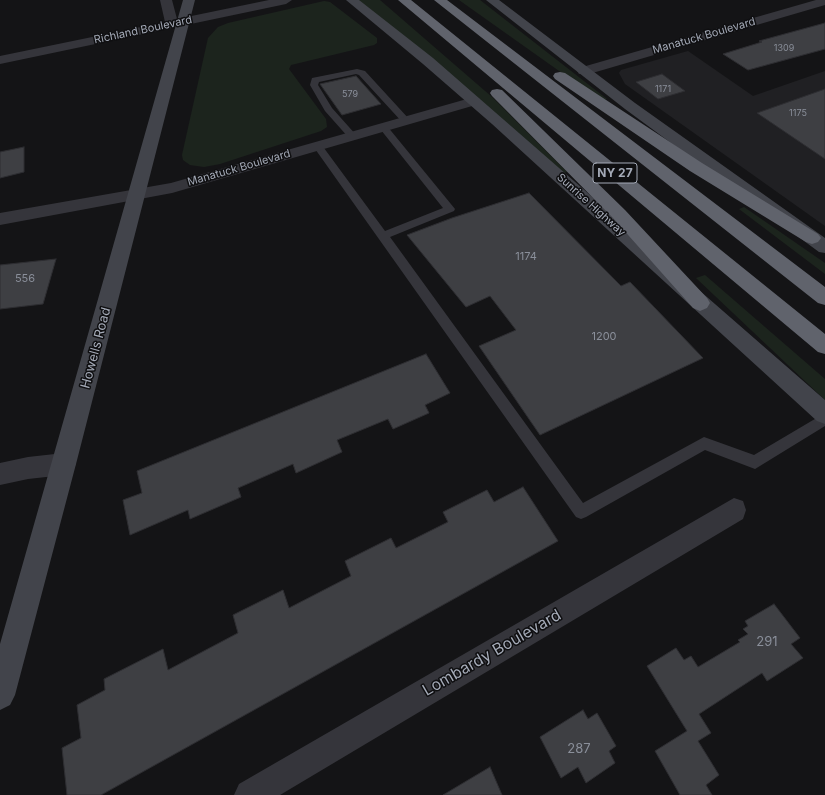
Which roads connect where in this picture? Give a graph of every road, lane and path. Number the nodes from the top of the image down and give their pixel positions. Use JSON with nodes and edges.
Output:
{"nodes":[{"id":1,"x":166,"y":0,"type":"edge"},
{"id":2,"x":189,"y":0,"type":"edge"},
{"id":3,"x":286,"y":0,"type":"edge"},
{"id":4,"x":352,"y":0,"type":"edge"},
{"id":5,"x":403,"y":0,"type":"edge"},
{"id":6,"x":492,"y":0,"type":"edge"},
{"id":7,"x":825,"y":1,"type":"edge"},
{"id":8,"x":443,"y":3,"type":"edge"},
{"id":9,"x":178,"y":23,"type":"junction"},
{"id":10,"x":0,"y":60,"type":"edge"},
{"id":11,"x":584,"y":71,"type":"junction"},
{"id":12,"x":474,"y":101,"type":"junction"},
{"id":13,"x":406,"y":121,"type":"junction"},
{"id":14,"x":384,"y":128,"type":"junction"},
{"id":15,"x":352,"y":136,"type":"junction"},
{"id":16,"x":318,"y":146,"type":"junction"},
{"id":17,"x":137,"y":194,"type":"junction"},
{"id":18,"x":0,"y":219,"type":"edge"},
{"id":19,"x":383,"y":236,"type":"junction"},
{"id":20,"x":818,"y":243,"type":"edge"},
{"id":21,"x":825,"y":298,"type":"edge"},
{"id":22,"x":700,"y":303,"type":"junction"},
{"id":23,"x":825,"y":346,"type":"edge"},
{"id":24,"x":825,"y":414,"type":"edge"},
{"id":25,"x":825,"y":419,"type":"edge"},
{"id":26,"x":64,"y":464,"type":"junction"},
{"id":27,"x":0,"y":474,"type":"edge"},
{"id":28,"x":734,"y":510,"type":"dead end"},
{"id":29,"x":0,"y":695,"type":"edge"},
{"id":30,"x":250,"y":795,"type":"edge"}],
"edges":[{"from":1,"to":9,"type":"street"},
{"from":2,"to":9,"type":"main road","name":"Howells Road"},
{"from":3,"to":9,"type":"street","name":"Richland Boulevard"},
{"from":4,"to":12,"type":"main road","name":"Sunrise Highway"},
{"from":5,"to":22,"type":"highway"},
{"from":5,"to":23,"type":"highway","number":"NY 27"},
{"from":6,"to":11,"type":"main road"},
{"from":7,"to":11,"type":"street","name":"Manatuck Boulevard"},
{"from":8,"to":20,"type":"highway"},
{"from":8,"to":21,"type":"highway","number":"NY 27"},
{"from":9,"to":10,"type":"street","name":"Richland Boulevard"},
{"from":9,"to":17,"type":"main road","name":"Howells Road"},
{"from":11,"to":20,"type":"main road"},
{"from":12,"to":13,"type":"street","name":"Manatuck Boulevard"},
{"from":12,"to":22,"type":"main road","name":"Sunrise Highway"},
{"from":13,"to":14,"type":"street","name":"Manatuck Boulevard"},
{"from":13,"to":15,"type":"lane"},
{"from":14,"to":15,"type":"street","name":"Manatuck Boulevard"},
{"from":14,"to":19,"type":"lane"},
{"from":15,"to":16,"type":"street","name":"Manatuck Boulevard"},
{"from":16,"to":17,"type":"street","name":"Manatuck Boulevard"},
{"from":16,"to":19,"type":"lane"},
{"from":17,"to":18,"type":"street","name":"Manatuck Boulevard"},
{"from":17,"to":26,"type":"main road","name":"Howells Road"},
{"from":19,"to":25,"type":"lane"},
{"from":22,"to":24,"type":"main road","name":"Sunrise Highway"},
{"from":26,"to":27,"type":"street"},
{"from":26,"to":29,"type":"main road","name":"Howells Road"},
{"from":28,"to":30,"type":"street","name":"Lombardy Boulevard"}]}
